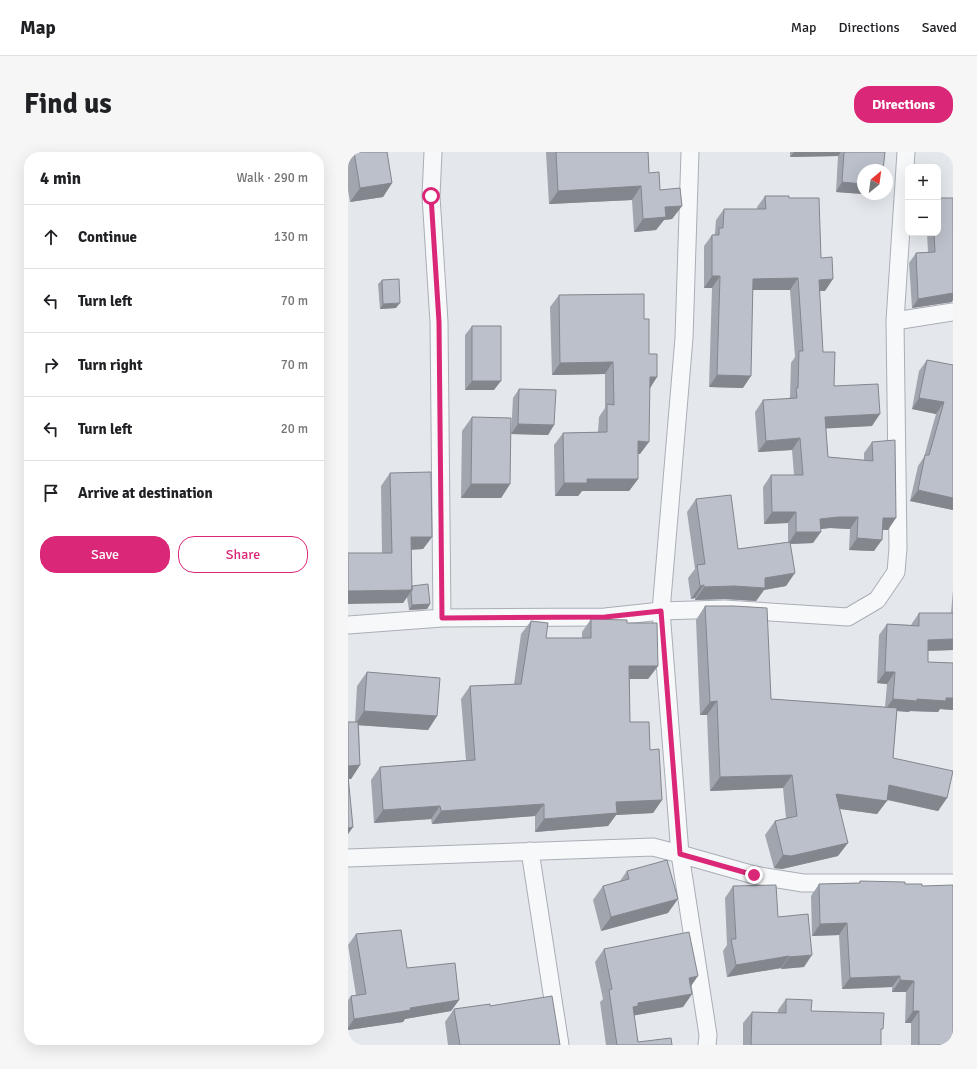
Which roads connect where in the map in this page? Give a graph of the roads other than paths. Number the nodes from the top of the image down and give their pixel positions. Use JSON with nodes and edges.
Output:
{"nodes":[{"id":1,"x":434,"y":152,"type":"edge"},
{"id":2,"x":690,"y":152,"type":"edge"},
{"id":3,"x":906,"y":152,"type":"edge"},
{"id":4,"x":953,"y":312,"type":"edge"},
{"id":5,"x":895,"y":321,"type":"junction"},
{"id":6,"x":661,"y":611,"type":"junction"},
{"id":7,"x":442,"y":618,"type":"junction"},
{"id":8,"x":348,"y":625,"type":"edge"},
{"id":9,"x":530,"y":851,"type":"junction"},
{"id":10,"x":680,"y":854,"type":"junction"},
{"id":11,"x":348,"y":858,"type":"edge"},
{"id":12,"x":953,"y":883,"type":"edge"},
{"id":13,"x":560,"y":1045,"type":"edge"},
{"id":14,"x":707,"y":1045,"type":"edge"}],
"edges":[{"from":1,"to":7,"type":"street"},
{"from":2,"to":6,"type":"street"},
{"from":3,"to":5,"type":"street"},
{"from":4,"to":5,"type":"street"},
{"from":5,"to":6,"type":"street"},
{"from":6,"to":7,"type":"street"},
{"from":6,"to":10,"type":"street"},
{"from":7,"to":8,"type":"street"},
{"from":9,"to":10,"type":"street"},
{"from":9,"to":11,"type":"street"},
{"from":9,"to":13,"type":"street"},
{"from":10,"to":12,"type":"street"},
{"from":10,"to":14,"type":"street"}]}
